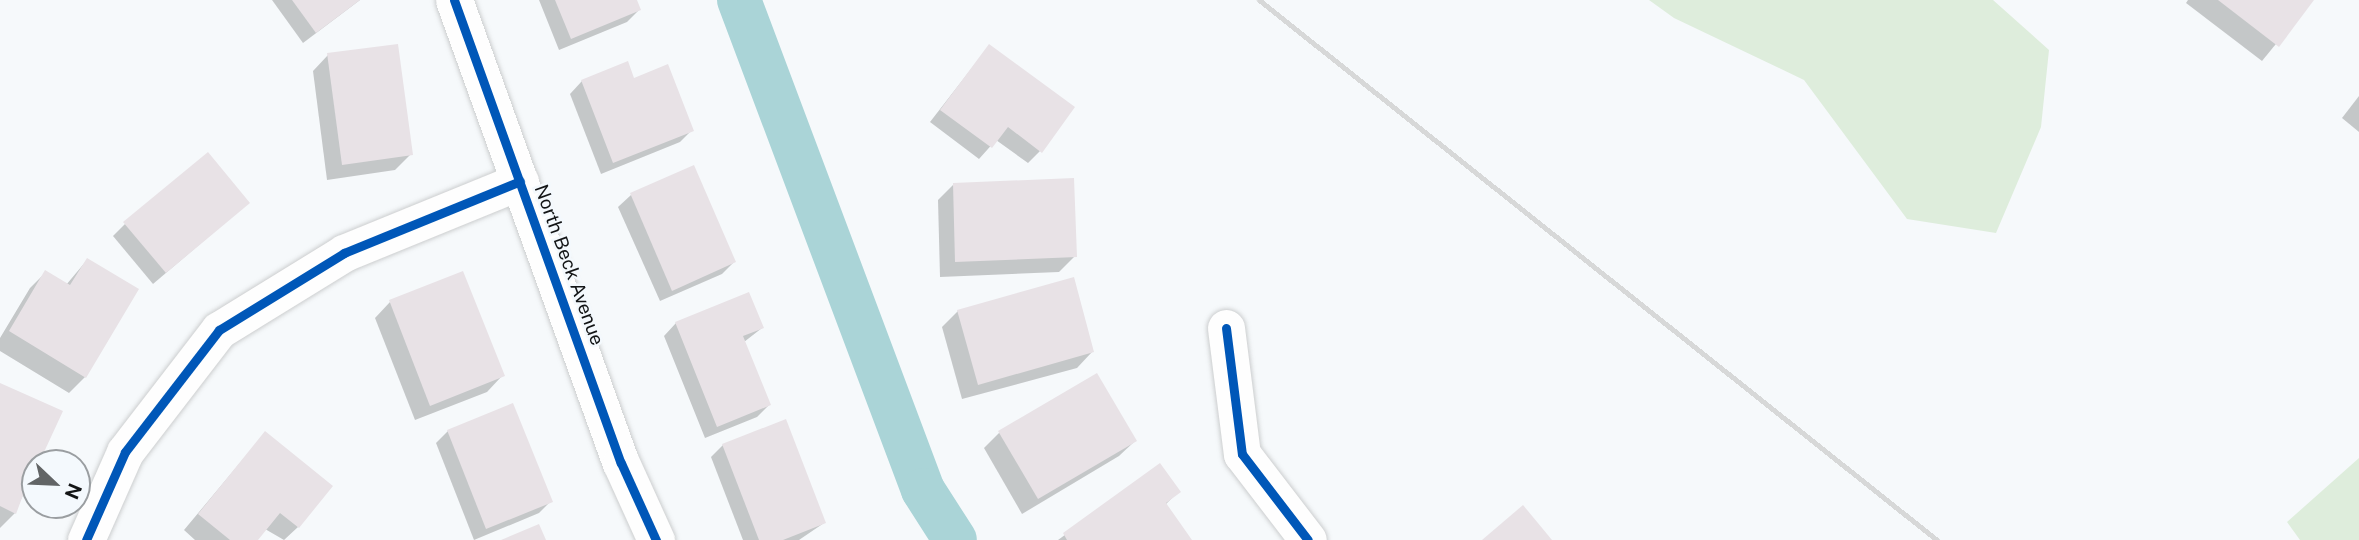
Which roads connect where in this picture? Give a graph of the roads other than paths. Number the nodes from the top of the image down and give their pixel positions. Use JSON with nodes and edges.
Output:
{"nodes":[{"id":1,"x":454,"y":0,"type":"edge"},
{"id":2,"x":520,"y":181,"type":"junction"},
{"id":3,"x":1226,"y":328,"type":"dead end"},
{"id":4,"x":86,"y":540,"type":"edge"},
{"id":5,"x":656,"y":540,"type":"edge"},
{"id":6,"x":1308,"y":540,"type":"edge"}],
"edges":[{"from":1,"to":2,"type":"street","name":"North Beck Avenue"},
{"from":2,"to":4,"type":"street"},
{"from":2,"to":5,"type":"street","name":"North Beck Avenue"},
{"from":3,"to":6,"type":"street"}]}
